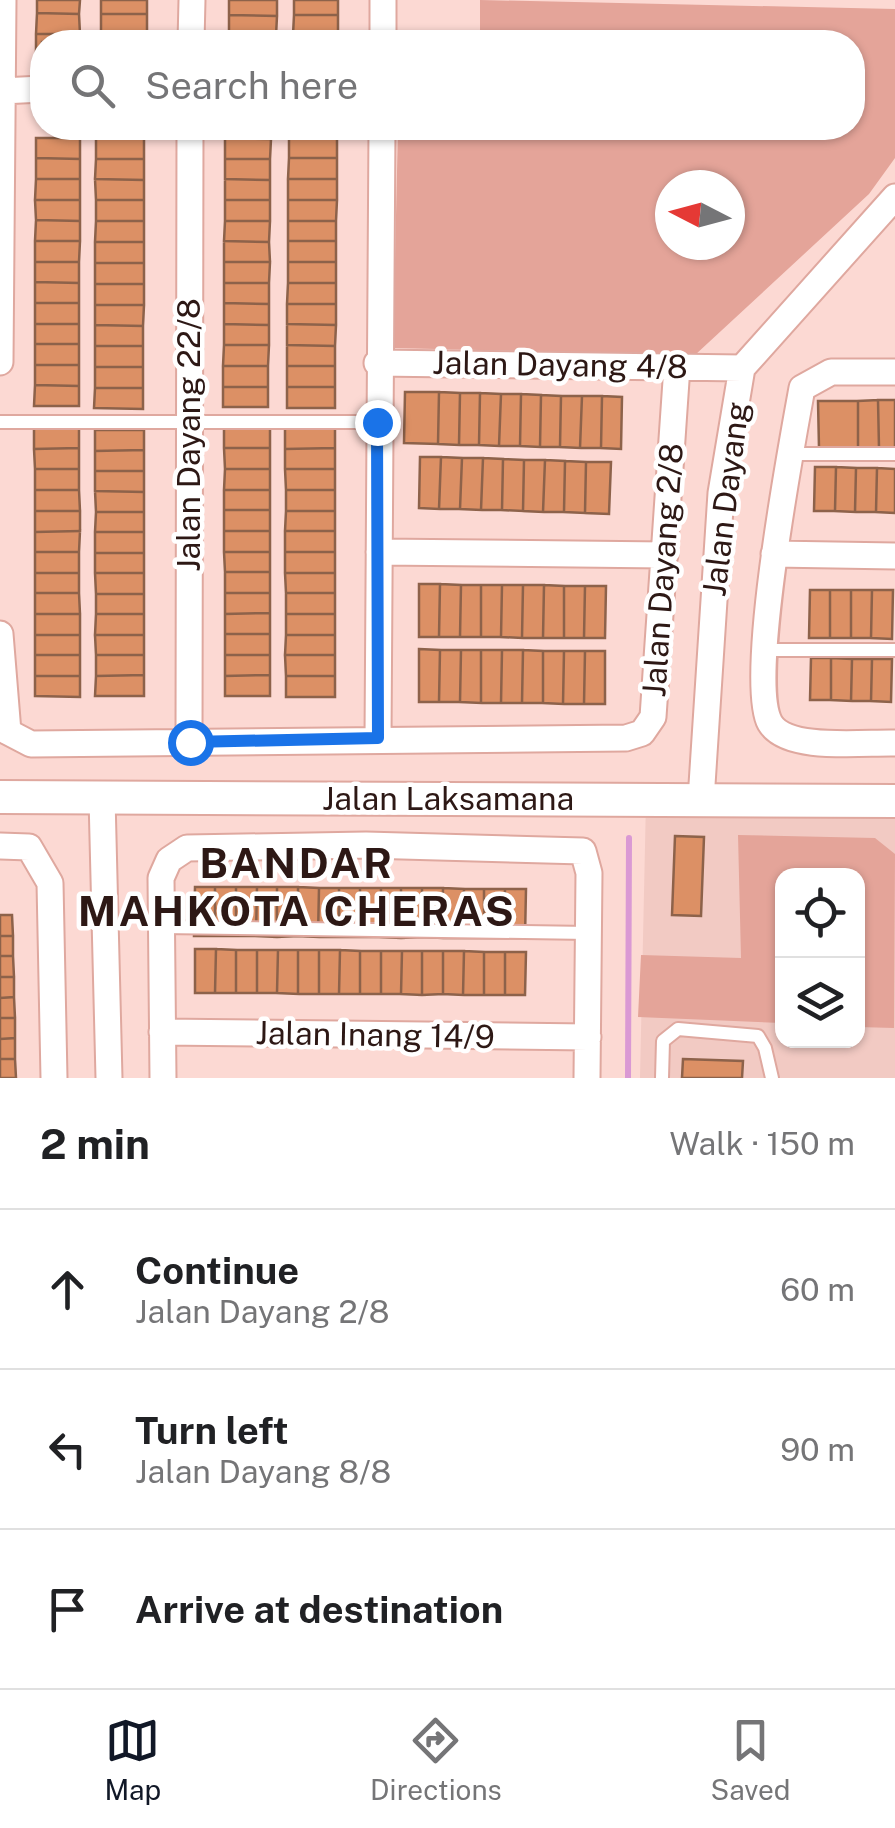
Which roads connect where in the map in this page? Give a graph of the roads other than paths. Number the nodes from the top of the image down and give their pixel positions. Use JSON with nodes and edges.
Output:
{"nodes":[{"id":1,"x":2,"y":0,"type":"edge"},
{"id":2,"x":192,"y":0,"type":"edge"},
{"id":3,"x":383,"y":0,"type":"edge"},
{"id":4,"x":191,"y":30,"type":"edge"},
{"id":5,"x":383,"y":30,"type":"edge"},
{"id":6,"x":30,"y":90,"type":"edge"},
{"id":7,"x":2,"y":91,"type":"edge"},
{"id":8,"x":190,"y":140,"type":"edge"},
{"id":9,"x":382,"y":140,"type":"edge"},
{"id":10,"x":891,"y":213,"type":"edge"},
{"id":11,"x":0,"y":350,"type":"edge"},
{"id":12,"x":0,"y":362,"type":"edge"},
{"id":13,"x":377,"y":363,"type":"junction"},
{"id":14,"x":676,"y":366,"type":"junction"},
{"id":15,"x":742,"y":368,"type":"junction"},
{"id":16,"x":895,"y":372,"type":"edge"},
{"id":17,"x":188,"y":421,"type":"junction"},
{"id":18,"x":0,"y":422,"type":"edge"},
{"id":19,"x":377,"y":422,"type":"junction"},
{"id":20,"x":790,"y":454,"type":"junction"},
{"id":21,"x":895,"y":454,"type":"edge"},
{"id":22,"x":379,"y":552,"type":"junction"},
{"id":23,"x":774,"y":554,"type":"junction"},
{"id":24,"x":664,"y":555,"type":"junction"},
{"id":25,"x":895,"y":556,"type":"edge"},
{"id":26,"x":0,"y":634,"type":"edge"},
{"id":27,"x":767,"y":650,"type":"junction"},
{"id":28,"x":895,"y":650,"type":"edge"},
{"id":29,"x":378,"y":738,"type":"junction"},
{"id":30,"x":190,"y":742,"type":"junction"},
{"id":31,"x":895,"y":743,"type":"edge"},
{"id":32,"x":0,"y":798,"type":"edge"},
{"id":33,"x":102,"y":798,"type":"junction"},
{"id":34,"x":701,"y":800,"type":"junction"},
{"id":35,"x":895,"y":801,"type":"edge"},
{"id":36,"x":0,"y":846,"type":"edge"},
{"id":37,"x":161,"y":927,"type":"junction"},
{"id":38,"x":589,"y":933,"type":"junction"},
{"id":39,"x":162,"y":1032,"type":"junction"},
{"id":40,"x":588,"y":1037,"type":"junction"},
{"id":41,"x":54,"y":1078,"type":"edge"},
{"id":42,"x":108,"y":1078,"type":"edge"},
{"id":43,"x":162,"y":1078,"type":"edge"},
{"id":44,"x":587,"y":1078,"type":"edge"},
{"id":45,"x":662,"y":1078,"type":"edge"},
{"id":46,"x":772,"y":1078,"type":"edge"}],
"edges":[{"from":1,"to":7,"type":"street"},
{"from":2,"to":4,"type":"street"},
{"from":3,"to":5,"type":"street"},
{"from":6,"to":7,"type":"street"},
{"from":7,"to":11,"type":"street"},
{"from":8,"to":17,"type":"street","name":"Jalan Dayang 22/8"},
{"from":9,"to":13,"type":"street"},
{"from":10,"to":15,"type":"street","name":"Jalan Dayang"},
{"from":11,"to":12,"type":"street"},
{"from":13,"to":14,"type":"street","name":"Jalan Dayang 4/8"},
{"from":13,"to":19,"type":"street"},
{"from":14,"to":15,"type":"street","name":"Jalan Dayang 4/8"},
{"from":14,"to":24,"type":"street","name":"Jalan Dayang 2/8"},
{"from":15,"to":34,"type":"street","name":"Jalan Dayang"},
{"from":16,"to":20,"type":"street"},
{"from":17,"to":18,"type":"lane"},
{"from":17,"to":19,"type":"lane"},
{"from":17,"to":30,"type":"street","name":"Jalan Dayang 22/8"},
{"from":19,"to":22,"type":"street"},
{"from":20,"to":21,"type":"lane"},
{"from":20,"to":23,"type":"street"},
{"from":22,"to":24,"type":"street"},
{"from":22,"to":29,"type":"street"},
{"from":23,"to":25,"type":"street"},
{"from":23,"to":27,"type":"street"},
{"from":24,"to":29,"type":"street","name":"Jalan Dayang 2/8"},
{"from":26,"to":30,"type":"street","name":"Jalan Dayang 2/8"},
{"from":27,"to":28,"type":"lane"},
{"from":27,"to":31,"type":"street"},
{"from":29,"to":30,"type":"street","name":"Jalan Dayang 2/8"},
{"from":32,"to":33,"type":"street","name":"Jalan Laksamana"},
{"from":33,"to":34,"type":"street","name":"Jalan Laksamana"},
{"from":33,"to":42,"type":"street"},
{"from":34,"to":35,"type":"street","name":"Jalan Laksamana"},
{"from":36,"to":41,"type":"street"},
{"from":37,"to":38,"type":"lane"},
{"from":37,"to":38,"type":"street"},
{"from":37,"to":39,"type":"street"},
{"from":38,"to":40,"type":"street"},
{"from":39,"to":40,"type":"street","name":"Jalan Inang 14/9"},
{"from":39,"to":43,"type":"street"},
{"from":40,"to":44,"type":"street"},
{"from":45,"to":46,"type":"lane"}]}
